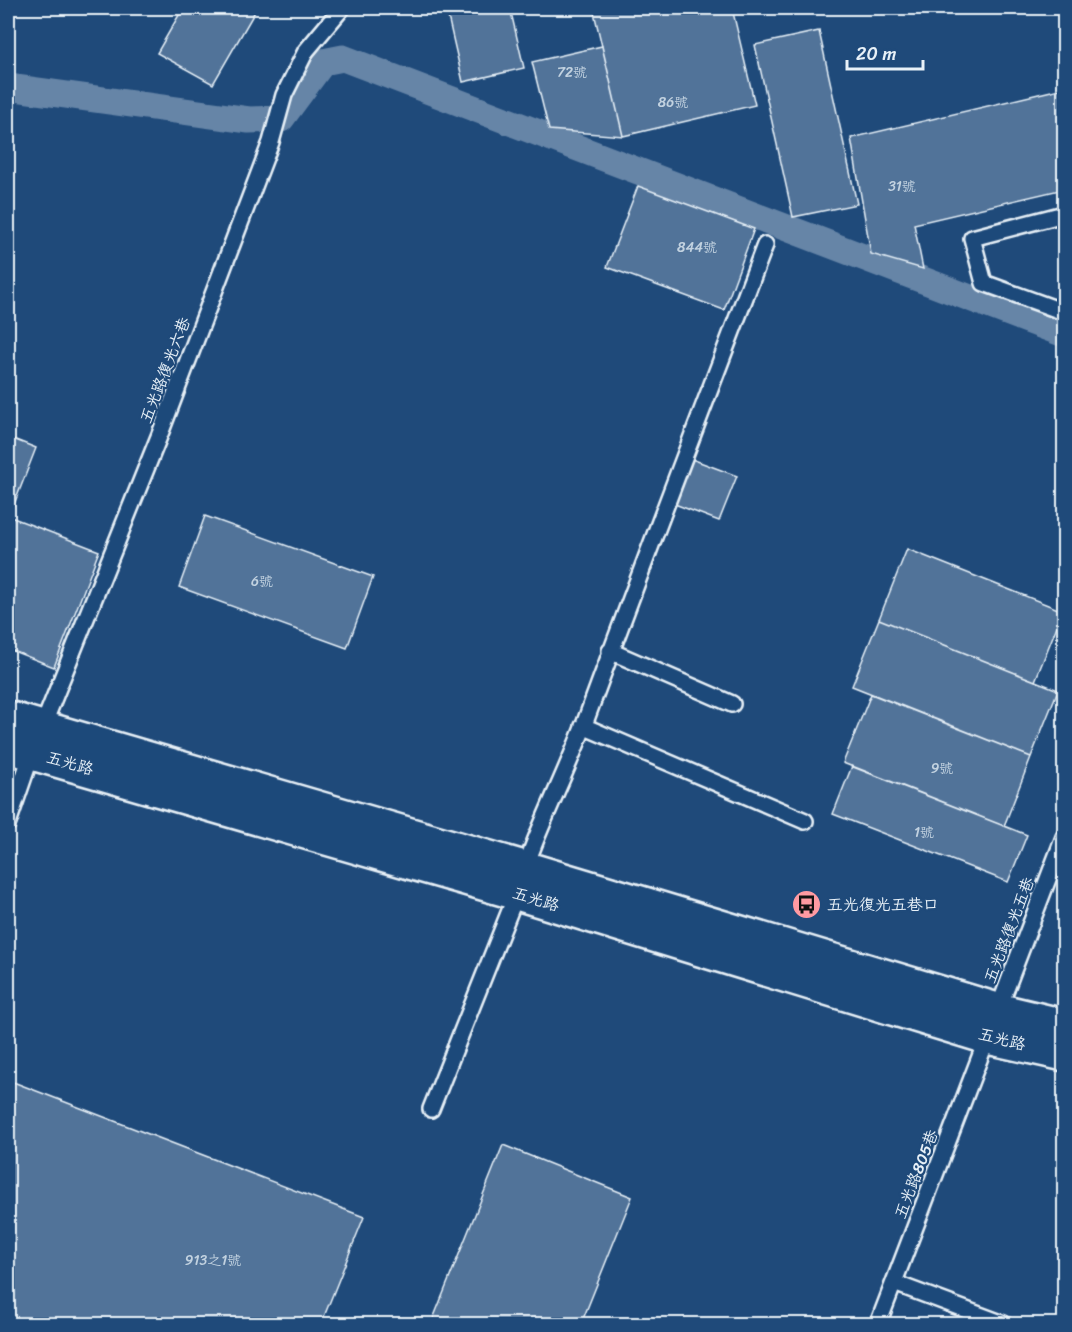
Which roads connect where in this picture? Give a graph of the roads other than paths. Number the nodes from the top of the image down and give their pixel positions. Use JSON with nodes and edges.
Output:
{"nodes":[{"id":1,"x":342,"y":8,"type":"edge"},
{"id":2,"x":1065,"y":214,"type":"edge"},
{"id":3,"x":765,"y":245,"type":"dead end"},
{"id":4,"x":1065,"y":312,"type":"edge"},
{"id":5,"x":610,"y":651,"type":"junction"},
{"id":6,"x":732,"y":704,"type":"dead end"},
{"id":7,"x":8,"y":718,"type":"edge"},
{"id":8,"x":583,"y":726,"type":"junction"},
{"id":9,"x":28,"y":742,"type":"edge"},
{"id":10,"x":805,"y":821,"type":"dead end"},
{"id":11,"x":8,"y":823,"type":"edge"},
{"id":12,"x":1065,"y":837,"type":"edge"},
{"id":13,"x":520,"y":881,"type":"junction"},
{"id":14,"x":992,"y":1023,"type":"junction"},
{"id":15,"x":1065,"y":1026,"type":"edge"},
{"id":16,"x":1065,"y":1054,"type":"edge"},
{"id":17,"x":431,"y":1109,"type":"dead end"},
{"id":18,"x":894,"y":1283,"type":"junction"},
{"id":19,"x":878,"y":1324,"type":"edge"},
{"id":20,"x":1004,"y":1324,"type":"edge"}],
"edges":[{"from":1,"to":9,"type":"lane","name":"五光路復光六巷"},
{"from":2,"to":4,"type":"lane"},
{"from":3,"to":5,"type":"lane"},
{"from":5,"to":6,"type":"lane"},
{"from":5,"to":8,"type":"lane"},
{"from":7,"to":9,"type":"main road","name":"五光路"},
{"from":8,"to":10,"type":"lane"},
{"from":8,"to":13,"type":"lane"},
{"from":9,"to":11,"type":"lane","name":"五光路復光六巷"},
{"from":9,"to":13,"type":"main road","name":"五光路"},
{"from":12,"to":14,"type":"lane","name":"五光路復光五巷"},
{"from":13,"to":14,"type":"main road","name":"五光路"},
{"from":13,"to":17,"type":"lane"},
{"from":14,"to":15,"type":"main road","name":"五光路"},
{"from":14,"to":16,"type":"main road","name":"五光路"},
{"from":14,"to":18,"type":"lane","name":"五光路805巷"},
{"from":18,"to":19,"type":"lane","name":"五光路805巷"},
{"from":18,"to":20,"type":"lane"}]}
